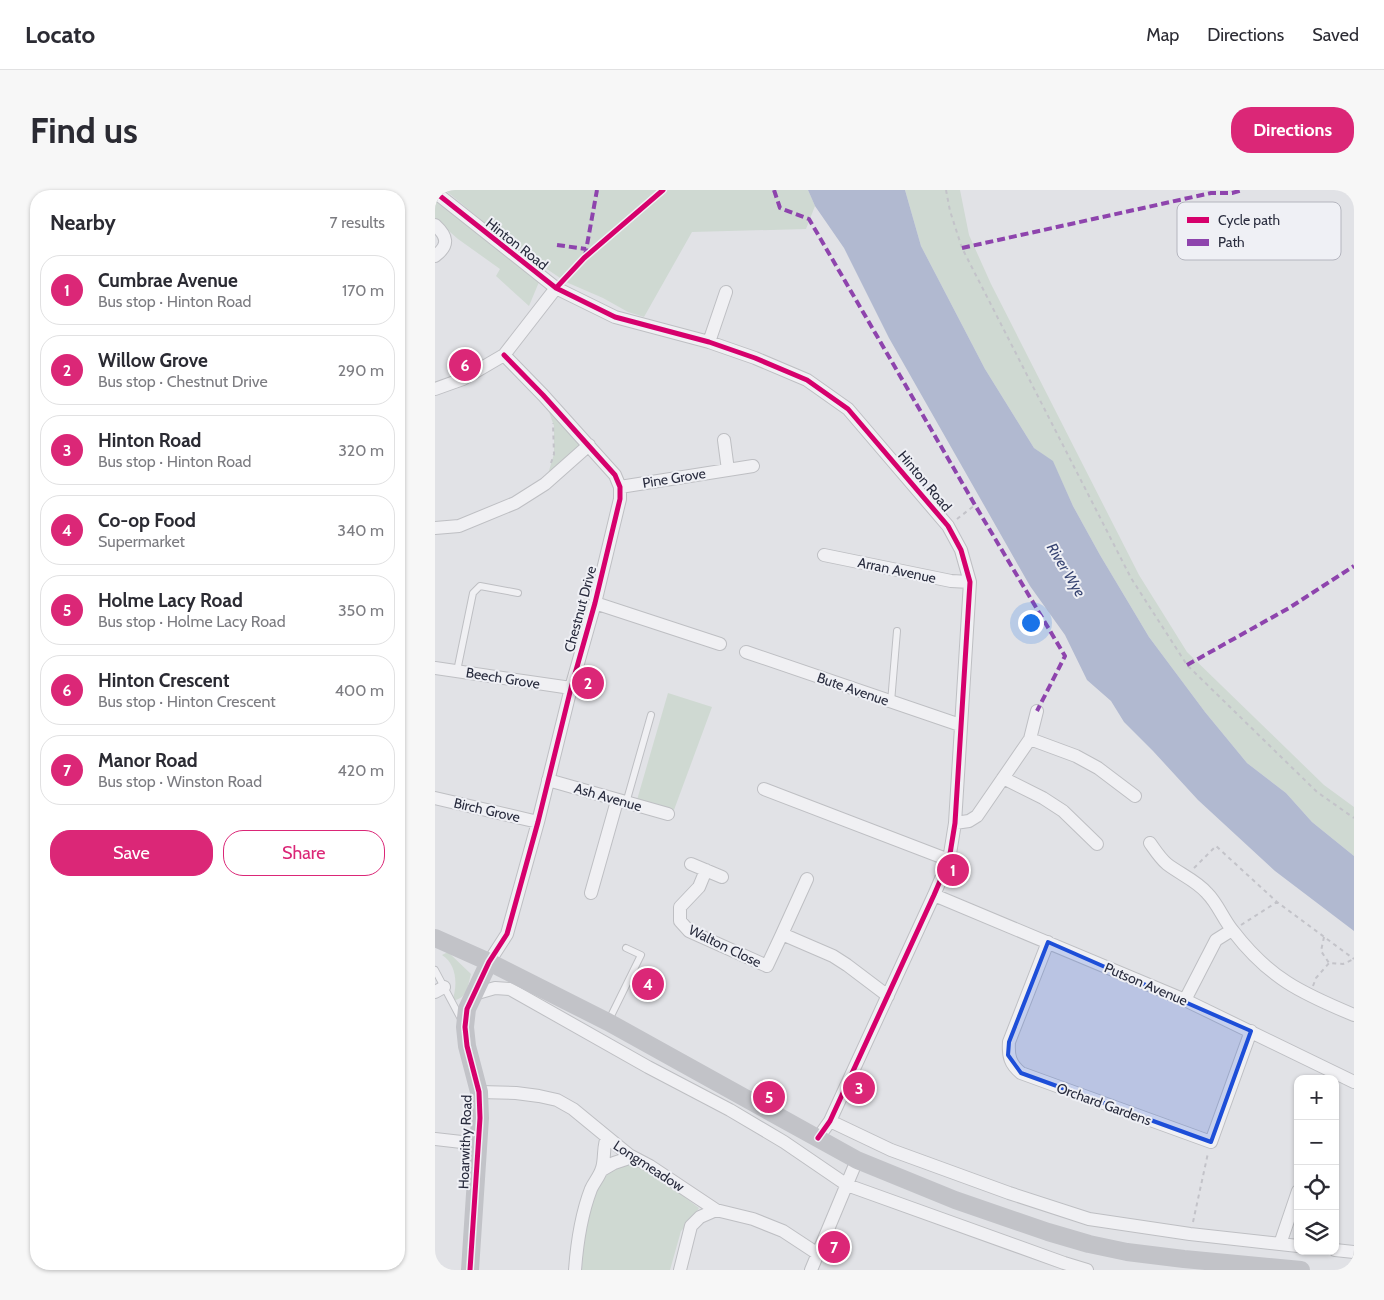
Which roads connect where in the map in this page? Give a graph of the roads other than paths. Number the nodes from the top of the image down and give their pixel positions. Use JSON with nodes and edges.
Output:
{"nodes":[{"id":1,"x":435,"y":192,"type":"edge"},
{"id":2,"x":435,"y":224,"type":"edge"},
{"id":3,"x":435,"y":256,"type":"edge"},
{"id":4,"x":556,"y":288,"type":"junction"},
{"id":5,"x":725,"y":292,"type":"dead end"},
{"id":6,"x":709,"y":342,"type":"junction"},
{"id":7,"x":504,"y":355,"type":"junction"},
{"id":8,"x":435,"y":389,"type":"edge"},
{"id":9,"x":724,"y":440,"type":"dead end"},
{"id":10,"x":589,"y":445,"type":"junction"},
{"id":11,"x":753,"y":466,"type":"dead end"},
{"id":12,"x":728,"y":470,"type":"junction"},
{"id":13,"x":620,"y":486,"type":"junction"},
{"id":14,"x":435,"y":528,"type":"edge"},
{"id":15,"x":824,"y":555,"type":"dead end"},
{"id":16,"x":970,"y":582,"type":"junction"},
{"id":17,"x":518,"y":594,"type":"dead end"},
{"id":18,"x":595,"y":603,"type":"junction"},
{"id":19,"x":897,"y":631,"type":"dead end"},
{"id":20,"x":720,"y":644,"type":"dead end"},
{"id":21,"x":746,"y":652,"type":"dead end"},
{"id":22,"x":435,"y":668,"type":"edge"},
{"id":23,"x":457,"y":671,"type":"junction"},
{"id":24,"x":571,"y":688,"type":"junction"},
{"id":25,"x":891,"y":702,"type":"junction"},
{"id":26,"x":1037,"y":711,"type":"dead end"},
{"id":27,"x":651,"y":715,"type":"dead end"},
{"id":28,"x":960,"y":725,"type":"junction"},
{"id":29,"x":1030,"y":739,"type":"junction"},
{"id":30,"x":1003,"y":778,"type":"junction"},
{"id":31,"x":548,"y":780,"type":"junction"},
{"id":32,"x":764,"y":789,"type":"dead end"},
{"id":33,"x":1135,"y":796,"type":"dead end"},
{"id":34,"x":435,"y":798,"type":"edge"},
{"id":35,"x":622,"y":802,"type":"junction"},
{"id":36,"x":668,"y":814,"type":"dead end"},
{"id":37,"x":538,"y":822,"type":"junction"},
{"id":38,"x":955,"y":823,"type":"junction"},
{"id":39,"x":1150,"y":843,"type":"dead end"},
{"id":40,"x":1097,"y":844,"type":"dead end"},
{"id":41,"x":949,"y":860,"type":"junction"},
{"id":42,"x":691,"y":864,"type":"dead end"},
{"id":43,"x":706,"y":870,"type":"junction"},
{"id":44,"x":722,"y":877,"type":"dead end"},
{"id":45,"x":807,"y":879,"type":"dead end"},
{"id":46,"x":591,"y":893,"type":"dead end"},
{"id":47,"x":934,"y":895,"type":"junction"},
{"id":48,"x":1232,"y":930,"type":"junction"},
{"id":49,"x":782,"y":934,"type":"junction"},
{"id":50,"x":435,"y":938,"type":"edge"},
{"id":51,"x":1048,"y":942,"type":"junction"},
{"id":52,"x":626,"y":948,"type":"dead end"},
{"id":53,"x":489,"y":962,"type":"junction"},
{"id":54,"x":435,"y":970,"type":"edge"},
{"id":55,"x":440,"y":990,"type":"edge"},
{"id":56,"x":474,"y":994,"type":"junction"},
{"id":57,"x":888,"y":996,"type":"junction"},
{"id":58,"x":1185,"y":1000,"type":"junction"},
{"id":59,"x":1354,"y":1014,"type":"edge"},
{"id":60,"x":608,"y":1022,"type":"junction"},
{"id":61,"x":465,"y":1027,"type":"junction"},
{"id":62,"x":1251,"y":1032,"type":"junction"},
{"id":63,"x":1332,"y":1075,"type":"edge"},
{"id":64,"x":1339,"y":1078,"type":"edge"},
{"id":65,"x":1354,"y":1082,"type":"edge"},
{"id":66,"x":479,"y":1092,"type":"junction"},
{"id":67,"x":830,"y":1121,"type":"junction"},
{"id":68,"x":607,"y":1138,"type":"junction"},
{"id":69,"x":818,"y":1138,"type":"junction"},
{"id":70,"x":435,"y":1139,"type":"edge"},
{"id":71,"x":479,"y":1144,"type":"junction"},
{"id":72,"x":629,"y":1156,"type":"junction"},
{"id":73,"x":857,"y":1160,"type":"junction"},
{"id":74,"x":602,"y":1170,"type":"junction"},
{"id":75,"x":847,"y":1185,"type":"junction"},
{"id":76,"x":1294,"y":1203,"type":"edge"},
{"id":77,"x":716,"y":1210,"type":"junction"},
{"id":78,"x":1280,"y":1244,"type":"junction"},
{"id":79,"x":1294,"y":1246,"type":"edge"},
{"id":80,"x":1339,"y":1250,"type":"edge"},
{"id":81,"x":1354,"y":1252,"type":"edge"},
{"id":82,"x":818,"y":1254,"type":"junction"},
{"id":83,"x":470,"y":1270,"type":"edge"},
{"id":84,"x":575,"y":1270,"type":"edge"},
{"id":85,"x":680,"y":1270,"type":"edge"},
{"id":86,"x":811,"y":1270,"type":"edge"},
{"id":87,"x":1087,"y":1270,"type":"edge"},
{"id":88,"x":1301,"y":1270,"type":"edge"}],
"edges":[{"from":1,"to":4,"type":"street","name":"Hinton Road"},
{"from":2,"to":3,"type":"street"},
{"from":4,"to":6,"type":"street","name":"Hinton Road"},
{"from":4,"to":7,"type":"street"},
{"from":5,"to":6,"type":"street"},
{"from":6,"to":16,"type":"street","name":"Hinton Road"},
{"from":7,"to":8,"type":"street"},
{"from":7,"to":10,"type":"street"},
{"from":9,"to":12,"type":"street"},
{"from":10,"to":13,"type":"street"},
{"from":10,"to":14,"type":"street"},
{"from":11,"to":12,"type":"street","name":"Pine Grove"},
{"from":12,"to":13,"type":"street","name":"Pine Grove"},
{"from":13,"to":18,"type":"street","name":"Chestnut Drive"},
{"from":15,"to":16,"type":"street","name":"Arran Avenue"},
{"from":16,"to":28,"type":"street","name":"Hinton Road"},
{"from":17,"to":23,"type":"lane"},
{"from":18,"to":20,"type":"street"},
{"from":18,"to":24,"type":"street","name":"Chestnut Drive"},
{"from":19,"to":25,"type":"lane"},
{"from":21,"to":25,"type":"street","name":"Bute Avenue"},
{"from":22,"to":23,"type":"street","name":"Beech Grove"},
{"from":23,"to":24,"type":"street","name":"Beech Grove"},
{"from":24,"to":31,"type":"street","name":"Chestnut Drive"},
{"from":25,"to":28,"type":"street","name":"Bute Avenue"},
{"from":26,"to":29,"type":"street"},
{"from":27,"to":35,"type":"lane"},
{"from":28,"to":38,"type":"street","name":"Hinton Road"},
{"from":29,"to":30,"type":"street"},
{"from":29,"to":33,"type":"street"},
{"from":30,"to":38,"type":"street"},
{"from":30,"to":40,"type":"street"},
{"from":31,"to":35,"type":"street","name":"Ash Avenue"},
{"from":31,"to":37,"type":"street","name":"Chestnut Drive"},
{"from":32,"to":41,"type":"street"},
{"from":34,"to":37,"type":"street","name":"Birch Grove"},
{"from":35,"to":36,"type":"street","name":"Ash Avenue"},
{"from":35,"to":46,"type":"street"},
{"from":37,"to":53,"type":"street","name":"Chestnut Drive"},
{"from":38,"to":41,"type":"street","name":"Hinton Road"},
{"from":39,"to":48,"type":"street"},
{"from":41,"to":47,"type":"street","name":"Hinton Road"},
{"from":42,"to":43,"type":"street"},
{"from":43,"to":44,"type":"street"},
{"from":43,"to":49,"type":"street","name":"Walton Close"},
{"from":45,"to":49,"type":"street","name":"Walton Close"},
{"from":47,"to":51,"type":"street","name":"Putson Avenue"},
{"from":47,"to":57,"type":"street","name":"Hinton Road"},
{"from":48,"to":58,"type":"street"},
{"from":48,"to":59,"type":"street"},
{"from":49,"to":57,"type":"street"},
{"from":50,"to":53,"type":"street"},
{"from":51,"to":58,"type":"street","name":"Putson Avenue"},
{"from":51,"to":62,"type":"street","name":"Orchard Gardens"},
{"from":52,"to":60,"type":"lane"},
{"from":53,"to":56,"type":"street","name":"Hoarwithy Road"},
{"from":53,"to":60,"type":"street"},
{"from":54,"to":55,"type":"lane"},
{"from":55,"to":61,"type":"lane"},
{"from":56,"to":61,"type":"street","name":"Hoarwithy Road"},
{"from":56,"to":75,"type":"street"},
{"from":57,"to":67,"type":"street","name":"Hinton Road"},
{"from":58,"to":62,"type":"street","name":"Putson Avenue"},
{"from":60,"to":69,"type":"street"},
{"from":61,"to":66,"type":"street","name":"Hoarwithy Road"},
{"from":62,"to":63,"type":"street","name":"Putson Avenue"},
{"from":64,"to":65,"type":"street","name":"Putson Avenue"},
{"from":66,"to":68,"type":"street","name":"Longmeadow"},
{"from":66,"to":71,"type":"street","name":"Hoarwithy Road"},
{"from":67,"to":69,"type":"street","name":"Hinton Road"},
{"from":67,"to":78,"type":"street"},
{"from":68,"to":72,"type":"street","name":"Longmeadow"},
{"from":68,"to":74,"type":"street"},
{"from":69,"to":73,"type":"street"},
{"from":70,"to":71,"type":"street"},
{"from":71,"to":83,"type":"street","name":"Hoarwithy Road"},
{"from":72,"to":74,"type":"street"},
{"from":72,"to":77,"type":"street","name":"Longmeadow"},
{"from":73,"to":75,"type":"street"},
{"from":73,"to":88,"type":"street"},
{"from":74,"to":84,"type":"street"},
{"from":75,"to":82,"type":"street"},
{"from":75,"to":87,"type":"street"},
{"from":76,"to":78,"type":"street"},
{"from":77,"to":82,"type":"street","name":"Longmeadow"},
{"from":77,"to":85,"type":"street"},
{"from":78,"to":79,"type":"street"},
{"from":80,"to":81,"type":"street"},
{"from":82,"to":86,"type":"street"}]}
